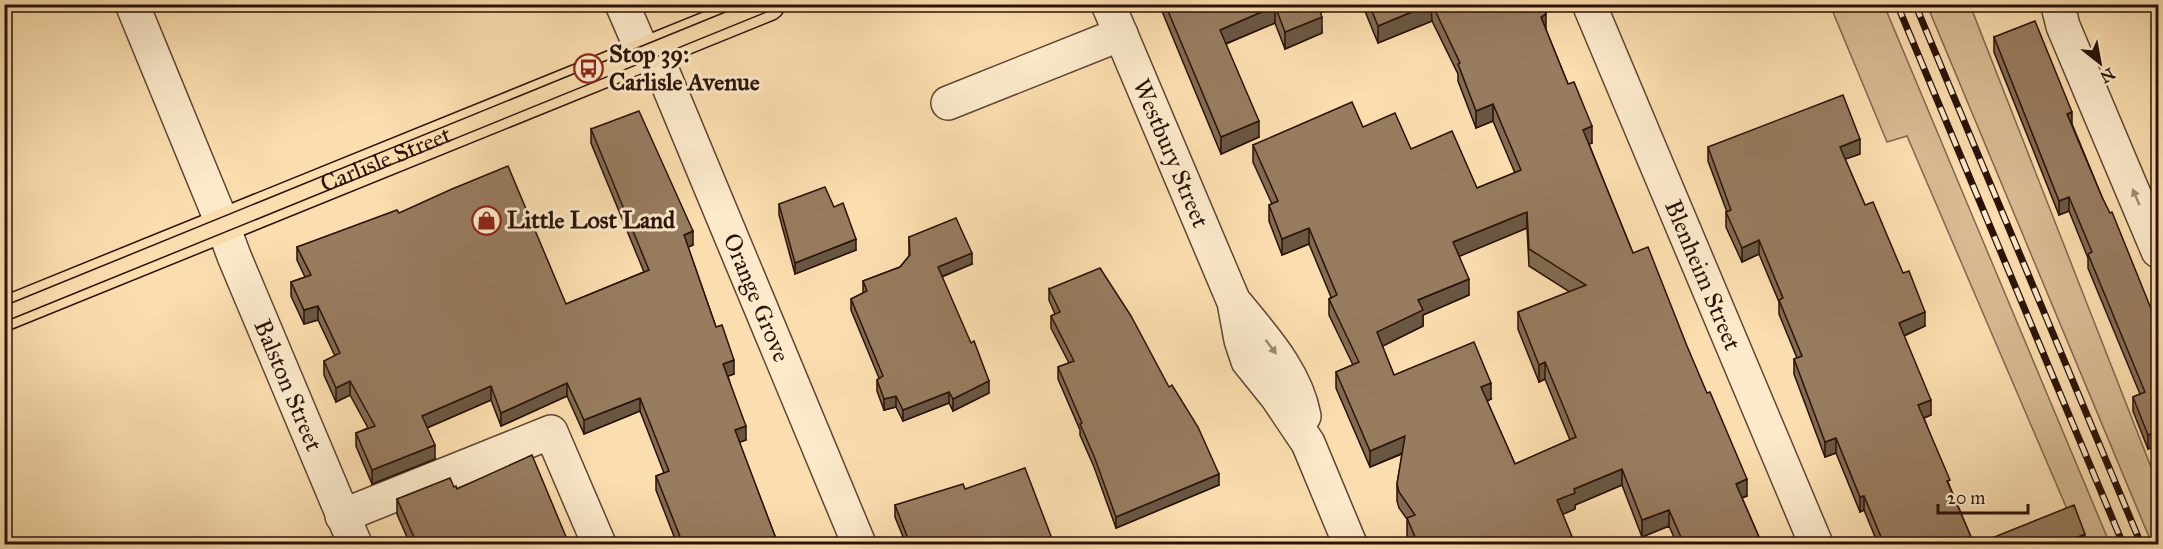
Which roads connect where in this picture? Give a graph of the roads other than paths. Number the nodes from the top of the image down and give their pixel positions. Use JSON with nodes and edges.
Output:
{"nodes":[{"id":1,"x":132,"y":4,"type":"edge"},
{"id":2,"x":622,"y":4,"type":"edge"},
{"id":3,"x":768,"y":4,"type":"edge"},
{"id":4,"x":1108,"y":4,"type":"edge"},
{"id":5,"x":1589,"y":4,"type":"edge"},
{"id":6,"x":2060,"y":4,"type":"edge"},
{"id":7,"x":1121,"y":34,"type":"junction"},
{"id":8,"x":649,"y":53,"type":"junction"},
{"id":9,"x":948,"y":103,"type":"dead end"},
{"id":10,"x":222,"y":225,"type":"junction"},
{"id":11,"x":2158,"y":251,"type":"edge"},
{"id":12,"x":4,"y":314,"type":"edge"},
{"id":13,"x":349,"y":530,"type":"edge"},
{"id":14,"x":598,"y":544,"type":"edge"},
{"id":15,"x":859,"y":544,"type":"edge"},
{"id":16,"x":1350,"y":544,"type":"edge"},
{"id":17,"x":1816,"y":544,"type":"edge"}],
"edges":[{"from":1,"to":10,"type":"street","name":"Balston Street"},
{"from":2,"to":8,"type":"street","name":"Orange Grove"},
{"from":3,"to":8,"type":"main road","name":"Carlisle Street"},
{"from":4,"to":7,"type":"street","name":"Westbury Street"},
{"from":5,"to":17,"type":"street","name":"Blenheim Street"},
{"from":11,"to":6,"type":"street","one_way":true},
{"from":7,"to":9,"type":"street"},
{"from":7,"to":16,"type":"street","name":"Westbury Street"},
{"from":8,"to":10,"type":"main road","name":"Carlisle Street"},
{"from":8,"to":15,"type":"street","name":"Orange Grove"},
{"from":10,"to":12,"type":"main road","name":"Carlisle Street"},
{"from":10,"to":13,"type":"street","name":"Balston Street"},
{"from":13,"to":14,"type":"street"}]}
